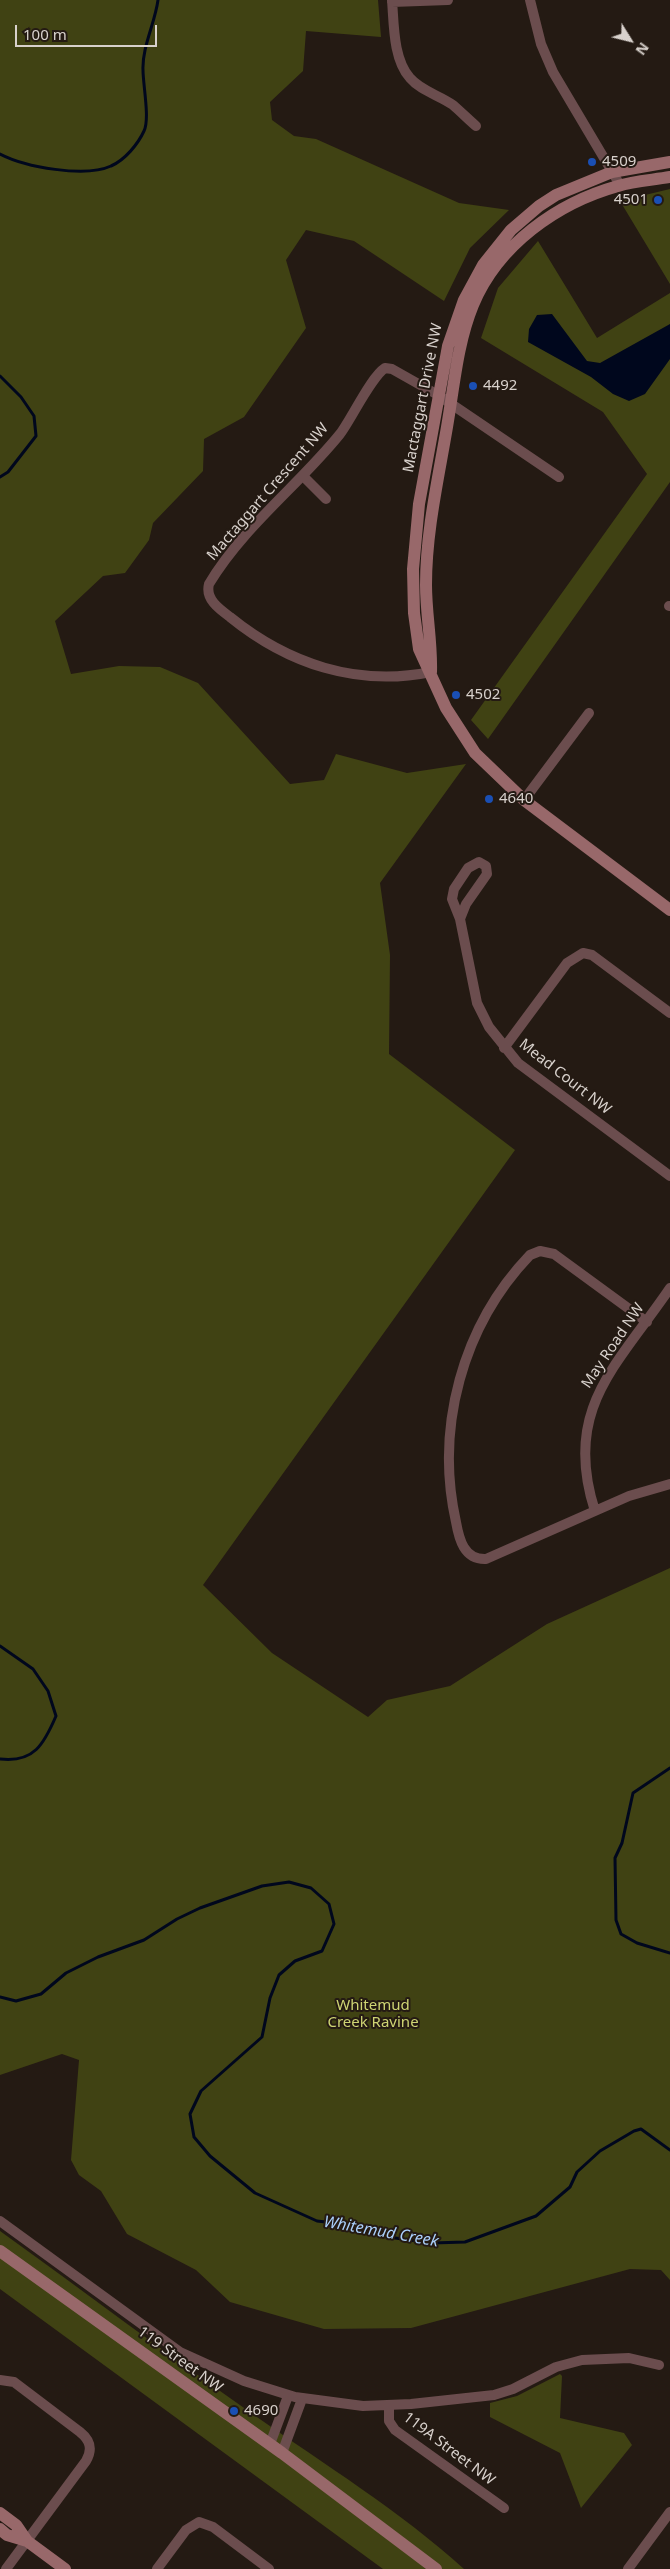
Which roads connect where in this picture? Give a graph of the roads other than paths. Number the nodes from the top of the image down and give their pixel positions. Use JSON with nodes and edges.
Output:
{"nodes":[{"id":1,"x":448,"y":0,"type":"edge"},
{"id":2,"x":530,"y":0,"type":"edge"},
{"id":3,"x":392,"y":1,"type":"edge"},
{"id":4,"x":476,"y":126,"type":"dead end"},
{"id":5,"x":670,"y":162,"type":"edge"},
{"id":6,"x":612,"y":172,"type":"junction"},
{"id":7,"x":670,"y":177,"type":"edge"},
{"id":8,"x":620,"y":185,"type":"junction"},
{"id":9,"x":438,"y":395,"type":"junction"},
{"id":10,"x":451,"y":404,"type":"junction"},
{"id":11,"x":303,"y":476,"type":"junction"},
{"id":12,"x":559,"y":476,"type":"dead end"},
{"id":13,"x":326,"y":499,"type":"dead end"},
{"id":14,"x":431,"y":672,"type":"junction"},
{"id":15,"x":589,"y":713,"type":"dead end"},
{"id":16,"x":524,"y":800,"type":"junction"},
{"id":17,"x":670,"y":909,"type":"edge"},
{"id":18,"x":460,"y":920,"type":"junction"},
{"id":19,"x":670,"y":1012,"type":"edge"},
{"id":20,"x":504,"y":1048,"type":"junction"},
{"id":21,"x":670,"y":1176,"type":"edge"},
{"id":22,"x":670,"y":1288,"type":"edge"},
{"id":23,"x":647,"y":1322,"type":"junction"},
{"id":24,"x":670,"y":1484,"type":"edge"},
{"id":25,"x":595,"y":1511,"type":"junction"},
{"id":26,"x":0,"y":2221,"type":"edge"},
{"id":27,"x":0,"y":2250,"type":"edge"},
{"id":28,"x":659,"y":2366,"type":"dead end"},
{"id":29,"x":2,"y":2380,"type":"edge"},
{"id":30,"x":288,"y":2396,"type":"junction"},
{"id":31,"x":302,"y":2399,"type":"junction"},
{"id":32,"x":389,"y":2406,"type":"junction"},
{"id":33,"x":270,"y":2444,"type":"junction"},
{"id":34,"x":282,"y":2452,"type":"junction"},
{"id":35,"x":504,"y":2508,"type":"dead end"},
{"id":36,"x":670,"y":2512,"type":"edge"},
{"id":37,"x":0,"y":2513,"type":"edge"},
{"id":38,"x":0,"y":2529,"type":"edge"},
{"id":39,"x":27,"y":2540,"type":"junction"},
{"id":40,"x":6,"y":2569,"type":"edge"},
{"id":41,"x":65,"y":2569,"type":"edge"},
{"id":42,"x":157,"y":2569,"type":"edge"},
{"id":43,"x":269,"y":2569,"type":"edge"},
{"id":44,"x":436,"y":2569,"type":"edge"},
{"id":45,"x":628,"y":2569,"type":"edge"}],
"edges":[{"from":1,"to":3,"type":"street"},
{"from":2,"to":6,"type":"street"},
{"from":3,"to":4,"type":"street"},
{"from":5,"to":6,"type":"street","name":"Mactaggart Drive NW"},
{"from":6,"to":8,"type":"street"},
{"from":6,"to":9,"type":"street","name":"Mactaggart Drive NW"},
{"from":7,"to":8,"type":"street","name":"Mactaggart Drive NW"},
{"from":8,"to":10,"type":"street","name":"Mactaggart Drive NW"},
{"from":9,"to":10,"type":"street","name":"Mactaggart Crescent NW"},
{"from":9,"to":11,"type":"street","name":"Mactaggart Crescent NW"},
{"from":9,"to":14,"type":"street","name":"Mactaggart Drive NW"},
{"from":10,"to":12,"type":"street","name":"Mactaggart Crescent NW"},
{"from":10,"to":14,"type":"street","name":"Mactaggart Drive NW"},
{"from":11,"to":13,"type":"street"},
{"from":11,"to":14,"type":"street","name":"Mactaggart Crescent NW"},
{"from":14,"to":16,"type":"street","name":"Mactaggart Drive NW"},
{"from":15,"to":16,"type":"street"},
{"from":16,"to":17,"type":"street","name":"Mactaggart Drive NW"},
{"from":18,"to":18,"type":"street","name":"Mead Court NW"},
{"from":18,"to":20,"type":"street","name":"Mead Court NW"},
{"from":19,"to":20,"type":"street"},
{"from":20,"to":21,"type":"street","name":"Mead Court NW"},
{"from":22,"to":23,"type":"street","name":"May Road NW"},
{"from":23,"to":25,"type":"street","name":"May Road NW"},
{"from":23,"to":25,"type":"street"},
{"from":24,"to":25,"type":"street"},
{"from":26,"to":30,"type":"street","name":"119 Street NW"},
{"from":27,"to":33,"type":"street","name":"119 Street NW"},
{"from":28,"to":32,"type":"street","name":"119 Street NW"},
{"from":29,"to":39,"type":"street"},
{"from":30,"to":31,"type":"street","name":"119 Street NW"},
{"from":30,"to":33,"type":"street"},
{"from":31,"to":32,"type":"street","name":"119 Street NW"},
{"from":31,"to":34,"type":"street"},
{"from":32,"to":35,"type":"street","name":"119A Street NW"},
{"from":33,"to":34,"type":"street","name":"119 Street NW"},
{"from":34,"to":44,"type":"street","name":"119 Street NW"},
{"from":36,"to":45,"type":"street"},
{"from":37,"to":39,"type":"street"},
{"from":38,"to":39,"type":"street"},
{"from":39,"to":40,"type":"street"},
{"from":39,"to":41,"type":"street"},
{"from":42,"to":43,"type":"street"}]}
